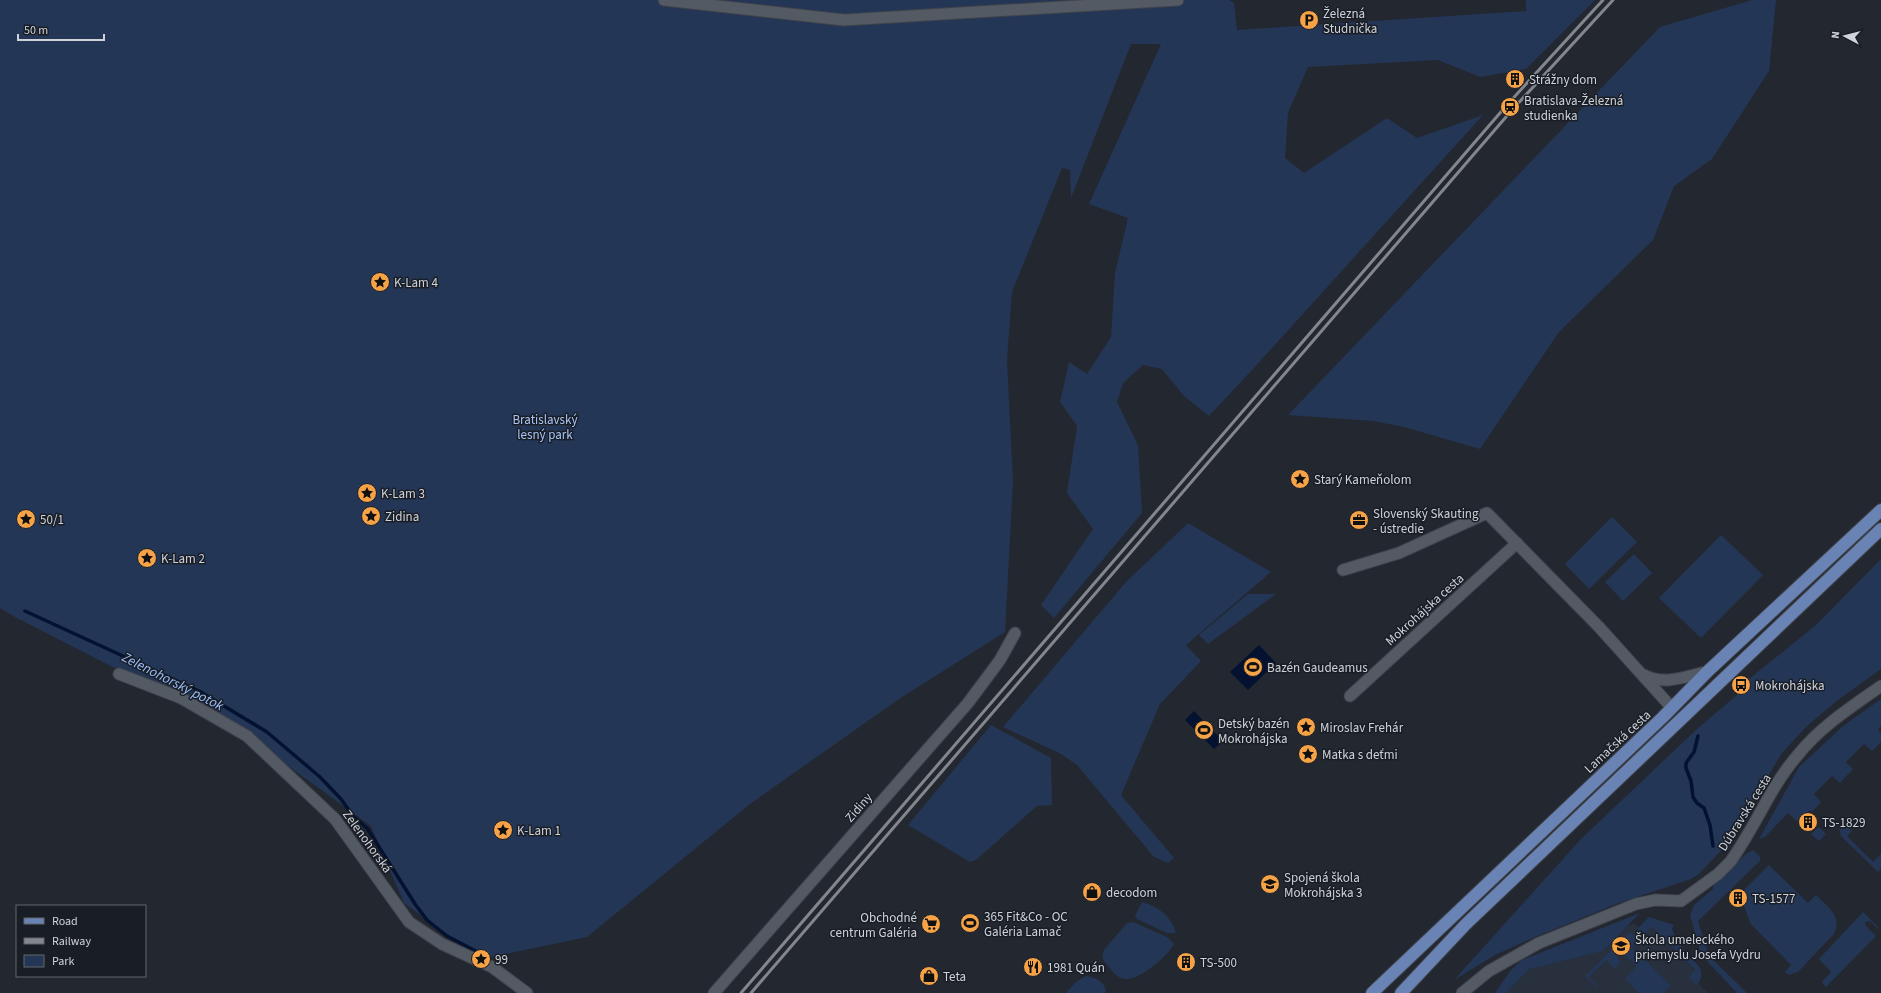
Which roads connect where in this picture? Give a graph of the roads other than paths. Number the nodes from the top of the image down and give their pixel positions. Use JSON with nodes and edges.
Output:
{"nodes":[{"id":1,"x":664,"y":0,"type":"edge"},
{"id":2,"x":1178,"y":0,"type":"edge"},
{"id":3,"x":1881,"y":510,"type":"edge"},
{"id":4,"x":1881,"y":529,"type":"edge"},
{"id":5,"x":1517,"y":543,"type":"junction"},
{"id":6,"x":1343,"y":570,"type":"dead end"},
{"id":7,"x":1015,"y":633,"type":"dead end"},
{"id":8,"x":1707,"y":672,"type":"junction"},
{"id":9,"x":119,"y":674,"type":"dead end"},
{"id":10,"x":1643,"y":674,"type":"junction"},
{"id":11,"x":1881,"y":686,"type":"edge"},
{"id":12,"x":1350,"y":696,"type":"dead end"},
{"id":13,"x":1672,"y":708,"type":"junction"},
{"id":14,"x":1688,"y":713,"type":"junction"},
{"id":15,"x":527,"y":993,"type":"edge"},
{"id":16,"x":714,"y":993,"type":"edge"},
{"id":17,"x":1372,"y":993,"type":"edge"},
{"id":18,"x":1401,"y":993,"type":"edge"},
{"id":19,"x":1462,"y":993,"type":"edge"}],
"edges":[{"from":1,"to":2,"type":"street"},
{"from":3,"to":8,"type":"main road","name":"Lamačská cesta"},
{"from":4,"to":14,"type":"main road"},
{"from":5,"to":6,"type":"street"},
{"from":5,"to":10,"type":"street"},
{"from":5,"to":12,"type":"street","name":"Mokrohájska cesta"},
{"from":7,"to":16,"type":"street","name":"Zidiny"},
{"from":8,"to":10,"type":"street"},
{"from":8,"to":13,"type":"main road","name":"Lamačská cesta"},
{"from":9,"to":15,"type":"street","name":"Zelenohorská"},
{"from":10,"to":13,"type":"street"},
{"from":11,"to":19,"type":"street","name":"Dúbravská cesta"},
{"from":13,"to":14,"type":"main road"},
{"from":13,"to":17,"type":"main road","name":"Lamačská cesta"},
{"from":14,"to":18,"type":"main road"}]}
